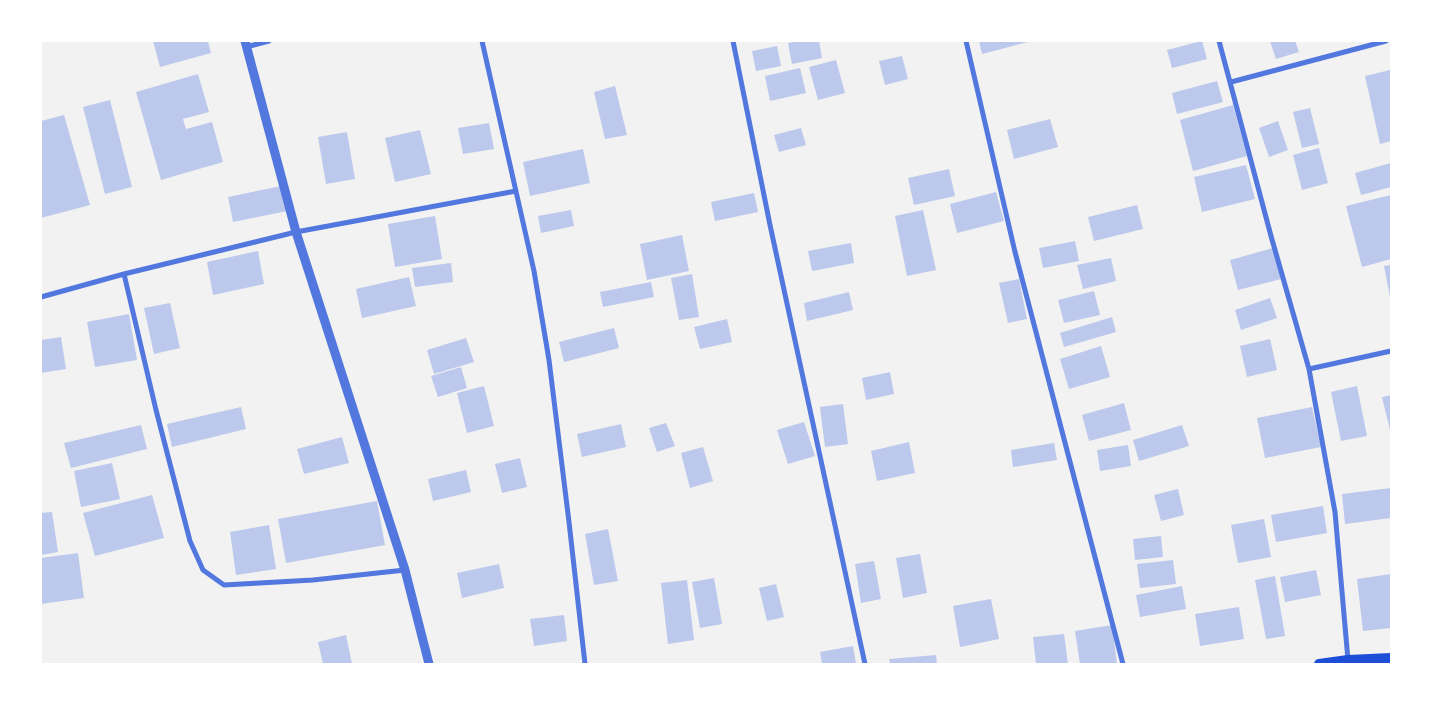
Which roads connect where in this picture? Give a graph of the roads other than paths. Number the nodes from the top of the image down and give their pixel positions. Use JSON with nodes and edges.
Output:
{"nodes":[{"id":1,"x":269,"y":41,"type":"edge"},
{"id":2,"x":482,"y":41,"type":"edge"},
{"id":3,"x":733,"y":41,"type":"edge"},
{"id":4,"x":966,"y":41,"type":"edge"},
{"id":5,"x":1219,"y":41,"type":"edge"},
{"id":6,"x":1386,"y":41,"type":"edge"},
{"id":7,"x":246,"y":44,"type":"edge"},
{"id":8,"x":1231,"y":82,"type":"junction"},
{"id":9,"x":516,"y":190,"type":"junction"},
{"id":10,"x":296,"y":232,"type":"junction"},
{"id":11,"x":124,"y":274,"type":"junction"},
{"id":12,"x":41,"y":297,"type":"edge"},
{"id":13,"x":1391,"y":352,"type":"edge"},
{"id":14,"x":1309,"y":369,"type":"junction"},
{"id":15,"x":405,"y":570,"type":"junction"},
{"id":16,"x":1391,"y":658,"type":"edge"},
{"id":17,"x":1348,"y":660,"type":"junction"},
{"id":18,"x":429,"y":664,"type":"edge"},
{"id":19,"x":585,"y":664,"type":"edge"},
{"id":20,"x":865,"y":664,"type":"edge"},
{"id":21,"x":1123,"y":664,"type":"edge"},
{"id":22,"x":1319,"y":664,"type":"edge"}],
"edges":[{"from":1,"to":7,"type":"street"},
{"from":2,"to":9,"type":"street"},
{"from":3,"to":20,"type":"street"},
{"from":4,"to":21,"type":"street"},
{"from":5,"to":8,"type":"street"},
{"from":6,"to":8,"type":"street"},
{"from":7,"to":10,"type":"street"},
{"from":8,"to":14,"type":"street"},
{"from":9,"to":10,"type":"street"},
{"from":9,"to":19,"type":"street"},
{"from":10,"to":11,"type":"street"},
{"from":10,"to":15,"type":"street"},
{"from":11,"to":12,"type":"street"},
{"from":11,"to":15,"type":"street"},
{"from":13,"to":14,"type":"street"},
{"from":14,"to":17,"type":"street"},
{"from":15,"to":18,"type":"street"},
{"from":16,"to":17,"type":"main road"},
{"from":17,"to":22,"type":"main road"}]}
